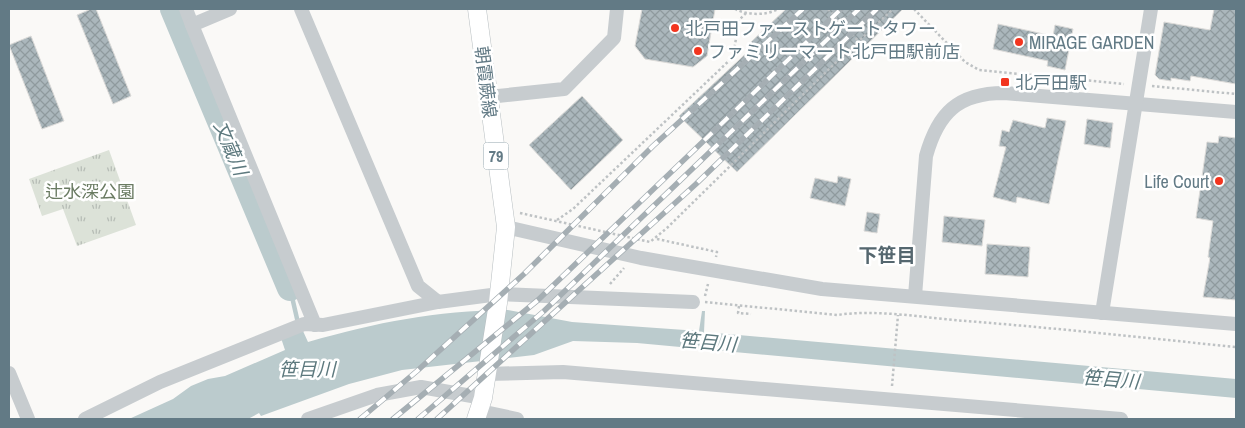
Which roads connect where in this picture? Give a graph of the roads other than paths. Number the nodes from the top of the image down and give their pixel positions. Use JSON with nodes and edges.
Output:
{"nodes":[{"id":1,"x":186,"y":9,"type":"edge"},
{"id":2,"x":230,"y":9,"type":"edge"},
{"id":3,"x":301,"y":9,"type":"edge"},
{"id":4,"x":477,"y":9,"type":"edge"},
{"id":5,"x":617,"y":9,"type":"edge"},
{"id":6,"x":1151,"y":9,"type":"edge"},
{"id":7,"x":192,"y":25,"type":"junction"},
{"id":8,"x":488,"y":97,"type":"junction"},
{"id":9,"x":1134,"y":104,"type":"junction"},
{"id":10,"x":1236,"y":112,"type":"edge"},
{"id":11,"x":511,"y":220,"type":"junction"},
{"id":12,"x":915,"y":296,"type":"junction"},
{"id":13,"x":498,"y":299,"type":"junction"},
{"id":14,"x":438,"y":302,"type":"junction"},
{"id":15,"x":699,"y":302,"type":"road end"},
{"id":16,"x":1102,"y":314,"type":"junction"},
{"id":17,"x":1236,"y":324,"type":"edge"},
{"id":18,"x":315,"y":325,"type":"junction"},
{"id":19,"x":486,"y":368,"type":"junction"},
{"id":20,"x":9,"y":373,"type":"edge"},
{"id":21,"x":480,"y":409,"type":"edge"},
{"id":22,"x":28,"y":419,"type":"edge"},
{"id":23,"x":85,"y":419,"type":"edge"},
{"id":24,"x":308,"y":419,"type":"edge"},
{"id":25,"x":518,"y":419,"type":"edge"},
{"id":26,"x":1121,"y":419,"type":"edge"}],
"edges":[{"from":1,"to":7,"type":"street"},
{"from":2,"to":7,"type":"street"},
{"from":3,"to":14,"type":"street"},
{"from":4,"to":8,"type":"main road","name":"朝霞蕨線","number":"79"},
{"from":5,"to":8,"type":"street"},
{"from":6,"to":9,"type":"street"},
{"from":7,"to":18,"type":"street"},
{"from":8,"to":11,"type":"main road","name":"朝霞蕨線","number":"79"},
{"from":9,"to":10,"type":"street"},
{"from":9,"to":12,"type":"street"},
{"from":9,"to":16,"type":"street"},
{"from":11,"to":12,"type":"street"},
{"from":11,"to":13,"type":"main road","name":"朝霞蕨線","number":"79"},
{"from":12,"to":16,"type":"street"},
{"from":13,"to":14,"type":"street"},
{"from":13,"to":15,"type":"street"},
{"from":13,"to":19,"type":"main road","number":"79"},
{"from":14,"to":18,"type":"street"},
{"from":16,"to":17,"type":"street"},
{"from":18,"to":23,"type":"street"},
{"from":19,"to":21,"type":"main road","number":"79"},
{"from":19,"to":26,"type":"street"},
{"from":20,"to":22,"type":"street"},
{"from":21,"to":24,"type":"street"},
{"from":21,"to":25,"type":"street"}]}
